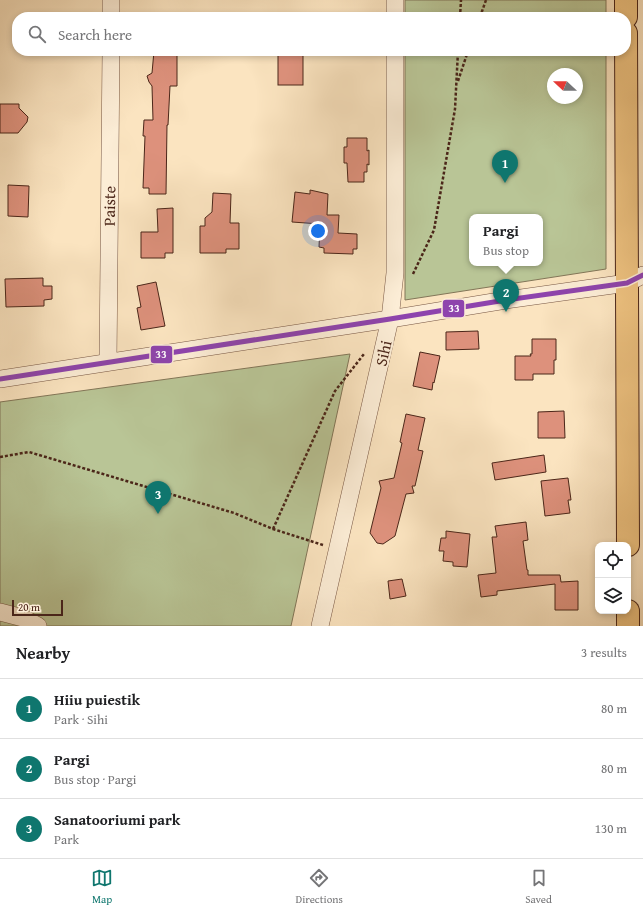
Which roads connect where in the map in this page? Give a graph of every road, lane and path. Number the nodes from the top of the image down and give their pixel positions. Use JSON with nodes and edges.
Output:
{"nodes":[{"id":1,"x":111,"y":0,"type":"edge"},
{"id":2,"x":395,"y":0,"type":"edge"},
{"id":3,"x":461,"y":0,"type":"edge"},
{"id":4,"x":486,"y":0,"type":"edge"},
{"id":5,"x":626,"y":0,"type":"edge"},
{"id":6,"x":111,"y":12,"type":"edge"},
{"id":7,"x":395,"y":12,"type":"edge"},
{"id":8,"x":460,"y":12,"type":"edge"},
{"id":9,"x":482,"y":12,"type":"edge"},
{"id":10,"x":626,"y":12,"type":"edge"},
{"id":11,"x":111,"y":56,"type":"edge"},
{"id":12,"x":395,"y":56,"type":"edge"},
{"id":13,"x":458,"y":56,"type":"edge"},
{"id":14,"x":466,"y":56,"type":"edge"},
{"id":15,"x":627,"y":56,"type":"edge"},
{"id":16,"x":457,"y":85,"type":"junction"},
{"id":17,"x":411,"y":278,"type":"dead end"},
{"id":18,"x":635,"y":279,"type":"edge"},
{"id":19,"x":390,"y":319,"type":"junction"},
{"id":20,"x":367,"y":349,"type":"dead end"},
{"id":21,"x":108,"y":362,"type":"junction"},
{"id":22,"x":0,"y":379,"type":"edge"},
{"id":23,"x":0,"y":457,"type":"edge"},
{"id":24,"x":273,"y":529,"type":"junction"},
{"id":25,"x":628,"y":542,"type":"edge"},
{"id":26,"x":338,"y":550,"type":"junction"},
{"id":27,"x":0,"y":612,"type":"edge"},
{"id":28,"x":628,"y":614,"type":"edge"},
{"id":29,"x":38,"y":626,"type":"edge"},
{"id":30,"x":320,"y":626,"type":"edge"},
{"id":31,"x":628,"y":626,"type":"edge"}],
"edges":[{"from":1,"to":6,"type":"street"},
{"from":2,"to":7,"type":"street"},
{"from":3,"to":8,"type":"path"},
{"from":4,"to":9,"type":"path"},
{"from":5,"to":10,"type":"highway"},
{"from":11,"to":21,"type":"street","name":"Paiste"},
{"from":12,"to":19,"type":"street","name":"Sihi"},
{"from":13,"to":16,"type":"path"},
{"from":14,"to":16,"type":"path"},
{"from":15,"to":18,"type":"highway"},
{"from":16,"to":17,"type":"path"},
{"from":18,"to":19,"type":"street"},
{"from":18,"to":25,"type":"highway"},
{"from":19,"to":21,"type":"street"},
{"from":19,"to":26,"type":"street","name":"Sihi"},
{"from":20,"to":24,"type":"path"},
{"from":21,"to":22,"type":"street"},
{"from":23,"to":24,"type":"path"},
{"from":24,"to":26,"type":"path"},
{"from":26,"to":30,"type":"street","name":"Sihi"},
{"from":27,"to":29,"type":"street"},
{"from":28,"to":31,"type":"highway"}]}
